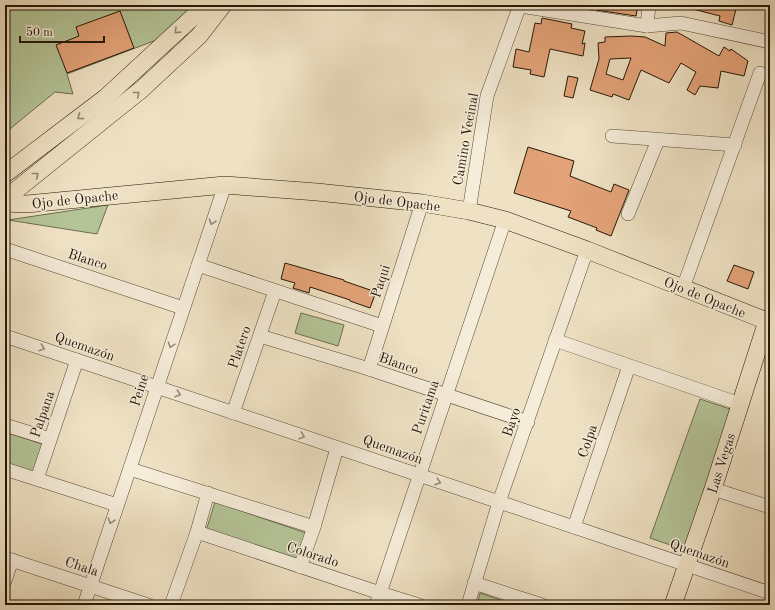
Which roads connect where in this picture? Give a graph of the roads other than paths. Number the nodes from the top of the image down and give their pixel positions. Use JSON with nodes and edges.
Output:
{"nodes":[{"id":1,"x":206,"y":5,"type":"edge"},
{"id":2,"x":223,"y":5,"type":"edge"},
{"id":3,"x":520,"y":5,"type":"edge"},
{"id":4,"x":649,"y":5,"type":"edge"},
{"id":5,"x":646,"y":26,"type":"junction"},
{"id":6,"x":770,"y":42,"type":"edge"},
{"id":7,"x":760,"y":73,"type":"dead end"},
{"id":8,"x":612,"y":136,"type":"dead end"},
{"id":9,"x":658,"y":140,"type":"junction"},
{"id":10,"x":735,"y":145,"type":"junction"},
{"id":11,"x":5,"y":174,"type":"edge"},
{"id":12,"x":224,"y":185,"type":"junction"},
{"id":13,"x":5,"y":199,"type":"edge"},
{"id":14,"x":422,"y":203,"type":"junction"},
{"id":15,"x":5,"y":204,"type":"edge"},
{"id":16,"x":469,"y":211,"type":"junction"},
{"id":17,"x":628,"y":214,"type":"dead end"},
{"id":18,"x":505,"y":220,"type":"junction"},
{"id":19,"x":5,"y":249,"type":"edge"},
{"id":20,"x":587,"y":250,"type":"junction"},
{"id":21,"x":198,"y":265,"type":"junction"},
{"id":22,"x":683,"y":288,"type":"junction"},
{"id":23,"x":275,"y":291,"type":"junction"},
{"id":24,"x":183,"y":308,"type":"junction"},
{"id":25,"x":768,"y":322,"type":"edge"},
{"id":26,"x":382,"y":326,"type":"junction"},
{"id":27,"x":5,"y":336,"type":"edge"},
{"id":28,"x":260,"y":336,"type":"junction"},
{"id":29,"x":555,"y":340,"type":"junction"},
{"id":30,"x":77,"y":360,"type":"junction"},
{"id":31,"x":629,"y":366,"type":"junction"},
{"id":32,"x":369,"y":370,"type":"junction"},
{"id":33,"x":157,"y":387,"type":"junction"},
{"id":34,"x":445,"y":396,"type":"junction"},
{"id":35,"x":740,"y":404,"type":"junction"},
{"id":36,"x":233,"y":413,"type":"junction"},
{"id":37,"x":528,"y":422,"type":"junction"},
{"id":38,"x":5,"y":425,"type":"edge"},
{"id":39,"x":50,"y":439,"type":"junction"},
{"id":40,"x":337,"y":448,"type":"junction"},
{"id":41,"x":5,"y":469,"type":"edge"},
{"id":42,"x":130,"y":469,"type":"junction"},
{"id":43,"x":419,"y":475,"type":"junction"},
{"id":44,"x":37,"y":479,"type":"junction"},
{"id":45,"x":713,"y":488,"type":"junction"},
{"id":46,"x":208,"y":493,"type":"junction"},
{"id":47,"x":499,"y":502,"type":"junction"},
{"id":48,"x":117,"y":505,"type":"junction"},
{"id":49,"x":770,"y":507,"type":"edge"},
{"id":50,"x":574,"y":527,"type":"junction"},
{"id":51,"x":314,"y":528,"type":"junction"},
{"id":52,"x":197,"y":532,"type":"junction"},
{"id":53,"x":8,"y":559,"type":"edge"},
{"id":54,"x":686,"y":565,"type":"junction"},
{"id":55,"x":300,"y":567,"type":"junction"},
{"id":56,"x":5,"y":581,"type":"edge"},
{"id":57,"x":474,"y":583,"type":"junction"},
{"id":58,"x":90,"y":586,"type":"junction"},
{"id":59,"x":770,"y":593,"type":"edge"},
{"id":60,"x":378,"y":599,"type":"edge"},
{"id":61,"x":84,"y":605,"type":"edge"},
{"id":62,"x":148,"y":605,"type":"edge"},
{"id":63,"x":171,"y":605,"type":"edge"},
{"id":64,"x":419,"y":605,"type":"edge"},
{"id":65,"x":468,"y":605,"type":"edge"},
{"id":66,"x":542,"y":605,"type":"edge"},
{"id":67,"x":672,"y":605,"type":"edge"}],
"edges":[{"from":1,"to":11,"type":"main road","one_way":true},
{"from":13,"to":2,"type":"main road","one_way":true},
{"from":3,"to":5,"type":"street"},
{"from":3,"to":16,"type":"street","name":"Camino Vecinal"},
{"from":4,"to":5,"type":"street"},
{"from":5,"to":6,"type":"street"},
{"from":7,"to":10,"type":"street"},
{"from":8,"to":9,"type":"street"},
{"from":9,"to":10,"type":"street"},
{"from":9,"to":17,"type":"street"},
{"from":10,"to":22,"type":"street"},
{"from":12,"to":14,"type":"main road","name":"Ojo de Opache"},
{"from":12,"to":15,"type":"main road","name":"Ojo de Opache"},
{"from":12,"to":21,"type":"street","name":"Peine","one_way":true},
{"from":14,"to":16,"type":"main road","name":"Ojo de Opache"},
{"from":14,"to":26,"type":"street","name":"Paqui"},
{"from":16,"to":18,"type":"main road","name":"Ojo de Opache"},
{"from":18,"to":20,"type":"main road","name":"Ojo de Opache"},
{"from":18,"to":34,"type":"street","name":"Puritama"},
{"from":19,"to":24,"type":"street","name":"Blanco"},
{"from":20,"to":22,"type":"main road","name":"Ojo de Opache"},
{"from":20,"to":29,"type":"street","name":"Bayo"},
{"from":21,"to":23,"type":"street"},
{"from":21,"to":24,"type":"street","name":"Peine"},
{"from":22,"to":25,"type":"main road","name":"Ojo de Opache"},
{"from":23,"to":26,"type":"street"},
{"from":23,"to":28,"type":"street","name":"Platero"},
{"from":24,"to":33,"type":"street","name":"Peine","one_way":true},
{"from":25,"to":35,"type":"main road","name":"Las Vegas"},
{"from":26,"to":32,"type":"street","name":"Paqui"},
{"from":27,"to":30,"type":"street","name":"Quemazón","one_way":true},
{"from":28,"to":32,"type":"street","name":"Blanco"},
{"from":28,"to":36,"type":"street","name":"Platero"},
{"from":29,"to":31,"type":"street"},
{"from":29,"to":37,"type":"street","name":"Bayo"},
{"from":30,"to":33,"type":"street","name":"Quemazón"},
{"from":30,"to":39,"type":"street","name":"Palpana"},
{"from":31,"to":35,"type":"street"},
{"from":31,"to":50,"type":"street","name":"Colpa"},
{"from":32,"to":34,"type":"street","name":"Blanco"},
{"from":33,"to":36,"type":"street","name":"Quemazón","one_way":true},
{"from":33,"to":42,"type":"street","name":"Peine"},
{"from":34,"to":37,"type":"street","name":"Blanco"},
{"from":34,"to":43,"type":"street","name":"Puritama"},
{"from":35,"to":45,"type":"main road","name":"Las Vegas"},
{"from":36,"to":40,"type":"street","name":"Quemazón","one_way":true},
{"from":37,"to":47,"type":"street","name":"Bayo"},
{"from":38,"to":39,"type":"street"},
{"from":39,"to":44,"type":"street","name":"Palpana"},
{"from":40,"to":43,"type":"street","name":"Quemazón"},
{"from":40,"to":51,"type":"street"},
{"from":41,"to":44,"type":"street"},
{"from":42,"to":46,"type":"street","name":"Colorado"},
{"from":42,"to":48,"type":"street","name":"Peine"},
{"from":43,"to":47,"type":"street","name":"Quemazón","one_way":true},
{"from":43,"to":60,"type":"street","name":"Puritama"},
{"from":44,"to":48,"type":"street"},
{"from":45,"to":49,"type":"street"},
{"from":45,"to":54,"type":"main road","name":"Las Vegas"},
{"from":46,"to":51,"type":"street","name":"Colorado"},
{"from":46,"to":52,"type":"street"},
{"from":47,"to":50,"type":"street","name":"Quemazón"},
{"from":47,"to":57,"type":"street","name":"Bayo"},
{"from":48,"to":58,"type":"street","name":"Peine","one_way":true},
{"from":50,"to":54,"type":"street","name":"Quemazón"},
{"from":51,"to":55,"type":"street"},
{"from":52,"to":55,"type":"street","name":"Colorado"},
{"from":52,"to":63,"type":"street"},
{"from":53,"to":56,"type":"street"},
{"from":53,"to":58,"type":"street","name":"Chala"},
{"from":54,"to":59,"type":"street","name":"Quemazón"},
{"from":54,"to":67,"type":"main road","name":"Las Vegas"},
{"from":55,"to":60,"type":"street","name":"Colorado"},
{"from":57,"to":65,"type":"street","name":"Bayo"},
{"from":57,"to":66,"type":"street"},
{"from":58,"to":61,"type":"street","name":"Peine"},
{"from":58,"to":62,"type":"street","name":"Chala"},
{"from":60,"to":64,"type":"street","name":"Colorado"}]}
